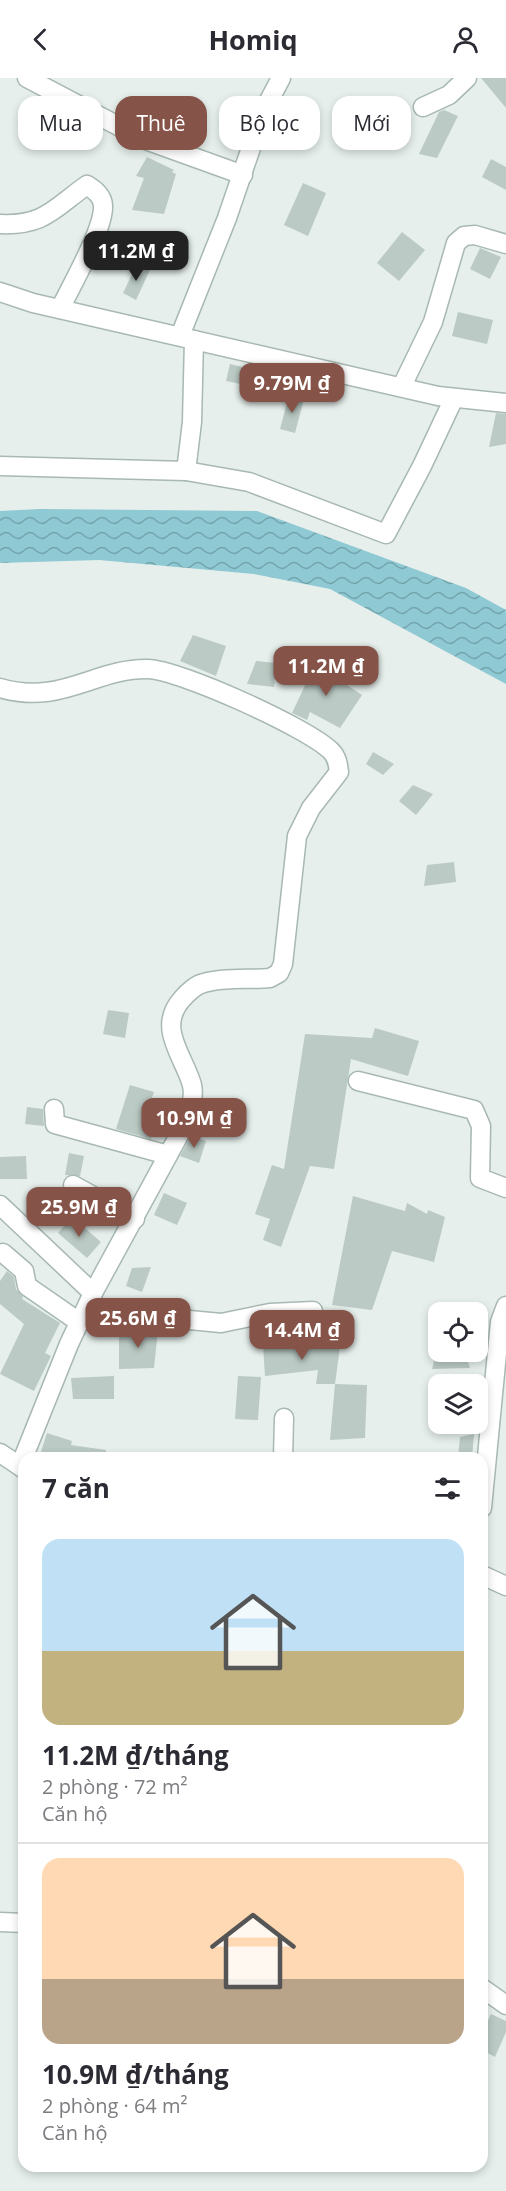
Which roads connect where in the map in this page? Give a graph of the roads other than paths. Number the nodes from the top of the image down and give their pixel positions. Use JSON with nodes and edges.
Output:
{"nodes":[{"id":1,"x":27,"y":78,"type":"edge"},
{"id":2,"x":281,"y":78,"type":"edge"},
{"id":3,"x":467,"y":78,"type":"edge"},
{"id":4,"x":423,"y":107,"type":"dead end"},
{"id":5,"x":243,"y":175,"type":"junction"},
{"id":6,"x":0,"y":224,"type":"edge"},
{"id":7,"x":506,"y":244,"type":"edge"},
{"id":8,"x":0,"y":292,"type":"edge"},
{"id":9,"x":60,"y":309,"type":"junction"},
{"id":10,"x":187,"y":338,"type":"junction"},
{"id":11,"x":402,"y":387,"type":"junction"},
{"id":12,"x":454,"y":398,"type":"junction"},
{"id":13,"x":506,"y":403,"type":"edge"},
{"id":14,"x":0,"y":466,"type":"edge"},
{"id":15,"x":186,"y":471,"type":"junction"},
{"id":16,"x":0,"y":688,"type":"edge"},
{"id":17,"x":358,"y":1081,"type":"dead end"},
{"id":18,"x":54,"y":1109,"type":"dead end"},
{"id":19,"x":168,"y":1155,"type":"junction"},
{"id":20,"x":74,"y":1185,"type":"dead end"},
{"id":21,"x":506,"y":1188,"type":"edge"},
{"id":22,"x":0,"y":1205,"type":"edge"},
{"id":23,"x":135,"y":1219,"type":"junction"},
{"id":24,"x":3,"y":1253,"type":"dead end"},
{"id":25,"x":93,"y":1293,"type":"junction"},
{"id":26,"x":506,"y":1306,"type":"edge"},
{"id":27,"x":313,"y":1311,"type":"dead end"},
{"id":28,"x":81,"y":1319,"type":"junction"},
{"id":29,"x":284,"y":1418,"type":"dead end"},
{"id":30,"x":27,"y":1452,"type":"edge"},
{"id":31,"x":284,"y":1452,"type":"edge"},
{"id":32,"x":487,"y":1452,"type":"edge"},
{"id":33,"x":0,"y":1453,"type":"edge"},
{"id":34,"x":18,"y":1464,"type":"edge"},
{"id":35,"x":488,"y":1578,"type":"edge"},
{"id":36,"x":506,"y":1586,"type":"edge"},
{"id":37,"x":0,"y":1922,"type":"edge"},
{"id":38,"x":18,"y":1923,"type":"edge"},
{"id":39,"x":488,"y":1992,"type":"edge"},
{"id":40,"x":506,"y":2005,"type":"edge"}],
"edges":[{"from":1,"to":5,"type":"street"},
{"from":2,"to":5,"type":"street"},
{"from":3,"to":4,"type":"street"},
{"from":5,"to":10,"type":"street"},
{"from":6,"to":9,"type":"street"},
{"from":7,"to":11,"type":"street"},
{"from":8,"to":9,"type":"street"},
{"from":9,"to":10,"type":"street"},
{"from":10,"to":11,"type":"street"},
{"from":10,"to":15,"type":"street"},
{"from":11,"to":12,"type":"street"},
{"from":12,"to":13,"type":"street"},
{"from":12,"to":15,"type":"street"},
{"from":14,"to":15,"type":"street"},
{"from":16,"to":19,"type":"street"},
{"from":17,"to":21,"type":"street"},
{"from":18,"to":19,"type":"street"},
{"from":19,"to":23,"type":"street"},
{"from":20,"to":23,"type":"street"},
{"from":22,"to":25,"type":"street"},
{"from":23,"to":25,"type":"street"},
{"from":24,"to":28,"type":"street"},
{"from":25,"to":28,"type":"street"},
{"from":26,"to":32,"type":"street"},
{"from":27,"to":28,"type":"street"},
{"from":28,"to":30,"type":"street"},
{"from":29,"to":31,"type":"street"},
{"from":33,"to":34,"type":"street"},
{"from":35,"to":36,"type":"street"},
{"from":37,"to":38,"type":"street"},
{"from":39,"to":40,"type":"street"}]}
